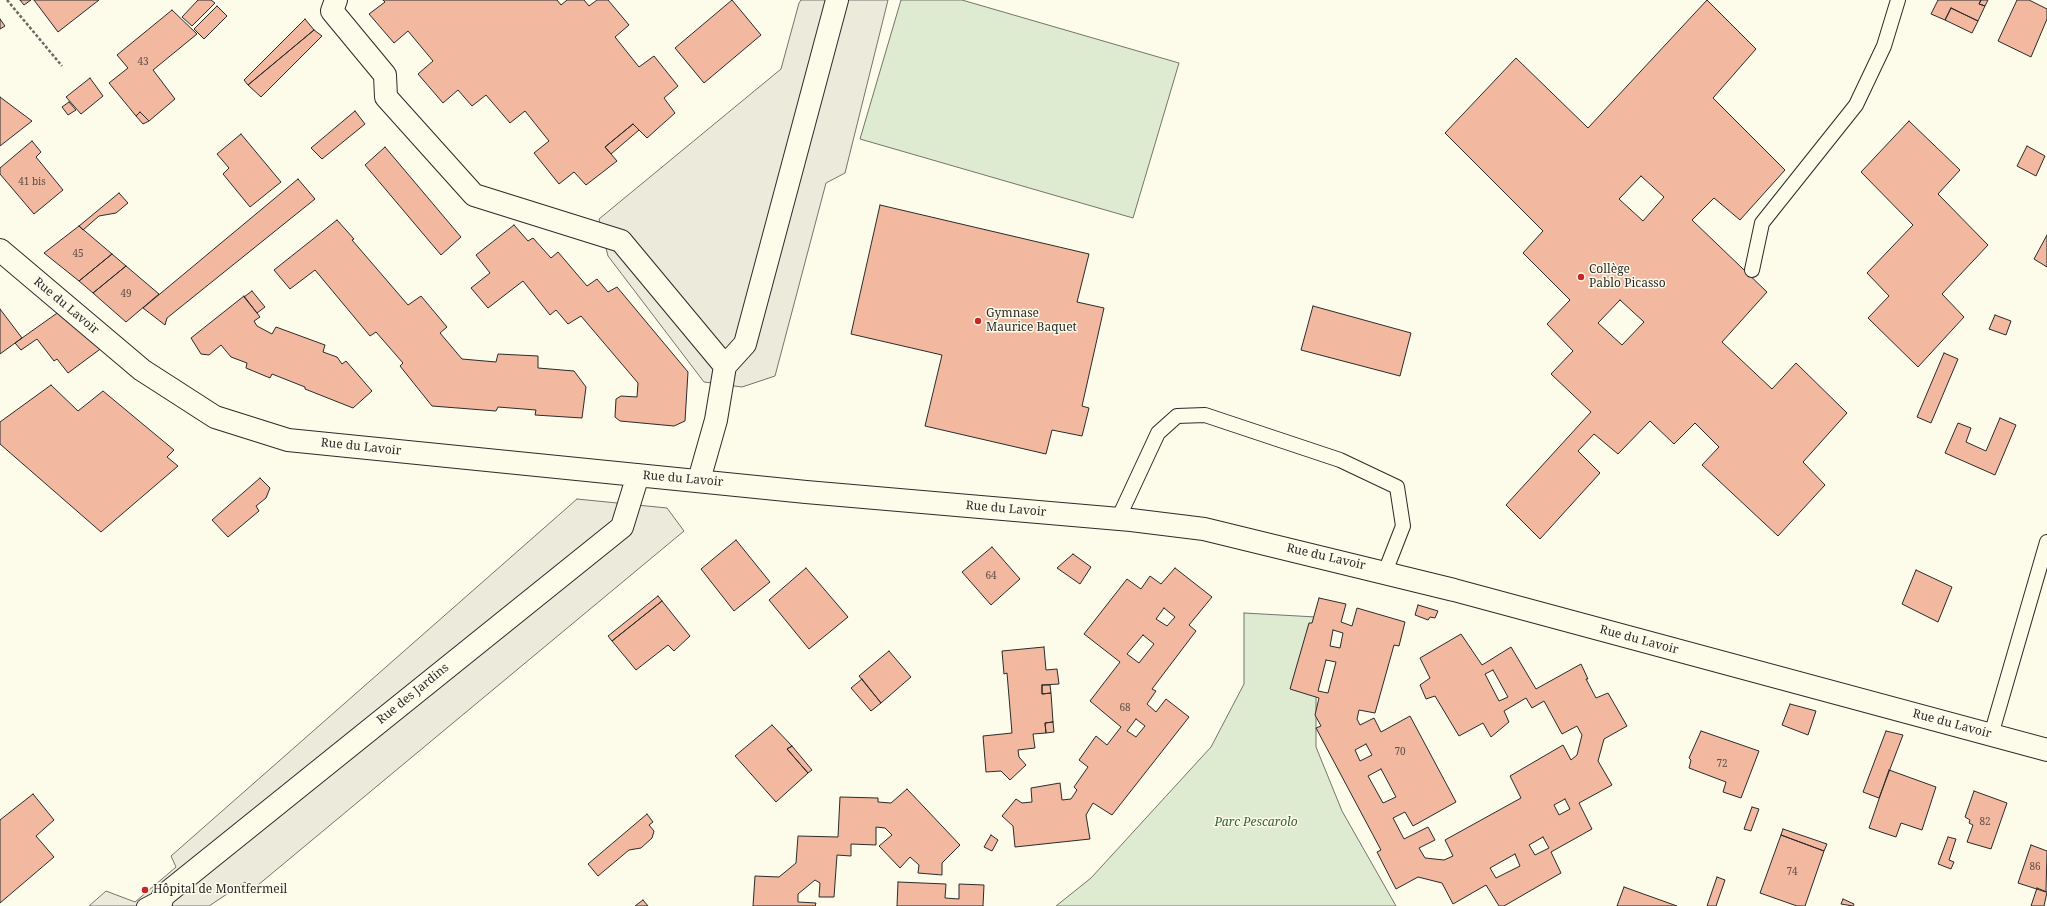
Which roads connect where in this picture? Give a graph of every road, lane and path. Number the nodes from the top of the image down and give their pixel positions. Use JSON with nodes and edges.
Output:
{"nodes":[{"id":1,"x":7,"y":0,"type":"edge"},
{"id":2,"x":336,"y":0,"type":"edge"},
{"id":3,"x":837,"y":0,"type":"edge"},
{"id":4,"x":1898,"y":0,"type":"edge"},
{"id":5,"x":62,"y":66,"type":"dead end"},
{"id":6,"x":0,"y":250,"type":"edge"},
{"id":7,"x":1752,"y":270,"type":"dead end"},
{"id":8,"x":725,"y":366,"type":"junction"},
{"id":9,"x":638,"y":475,"type":"junction"},
{"id":10,"x":699,"y":480,"type":"junction"},
{"id":11,"x":1118,"y":519,"type":"junction"},
{"id":12,"x":2047,"y":542,"type":"edge"},
{"id":13,"x":1385,"y":572,"type":"junction"},
{"id":14,"x":1991,"y":735,"type":"junction"},
{"id":15,"x":2047,"y":750,"type":"edge"},
{"id":16,"x":156,"y":903,"type":"edge"}],
"edges":[{"from":1,"to":5,"type":"path"},
{"from":2,"to":8,"type":"street"},
{"from":3,"to":8,"type":"street"},
{"from":4,"to":7,"type":"lane"},
{"from":6,"to":9,"type":"street","name":"Rue du Lavoir"},
{"from":8,"to":10,"type":"street"},
{"from":9,"to":10,"type":"street","name":"Rue du Lavoir"},
{"from":9,"to":16,"type":"street","name":"Rue des Jardins"},
{"from":10,"to":11,"type":"street","name":"Rue du Lavoir"},
{"from":11,"to":13,"type":"street","name":"Rue du Lavoir"},
{"from":11,"to":13,"type":"lane"},
{"from":12,"to":14,"type":"lane"},
{"from":13,"to":14,"type":"street","name":"Rue du Lavoir"},
{"from":14,"to":15,"type":"street","name":"Rue du Lavoir"}]}
